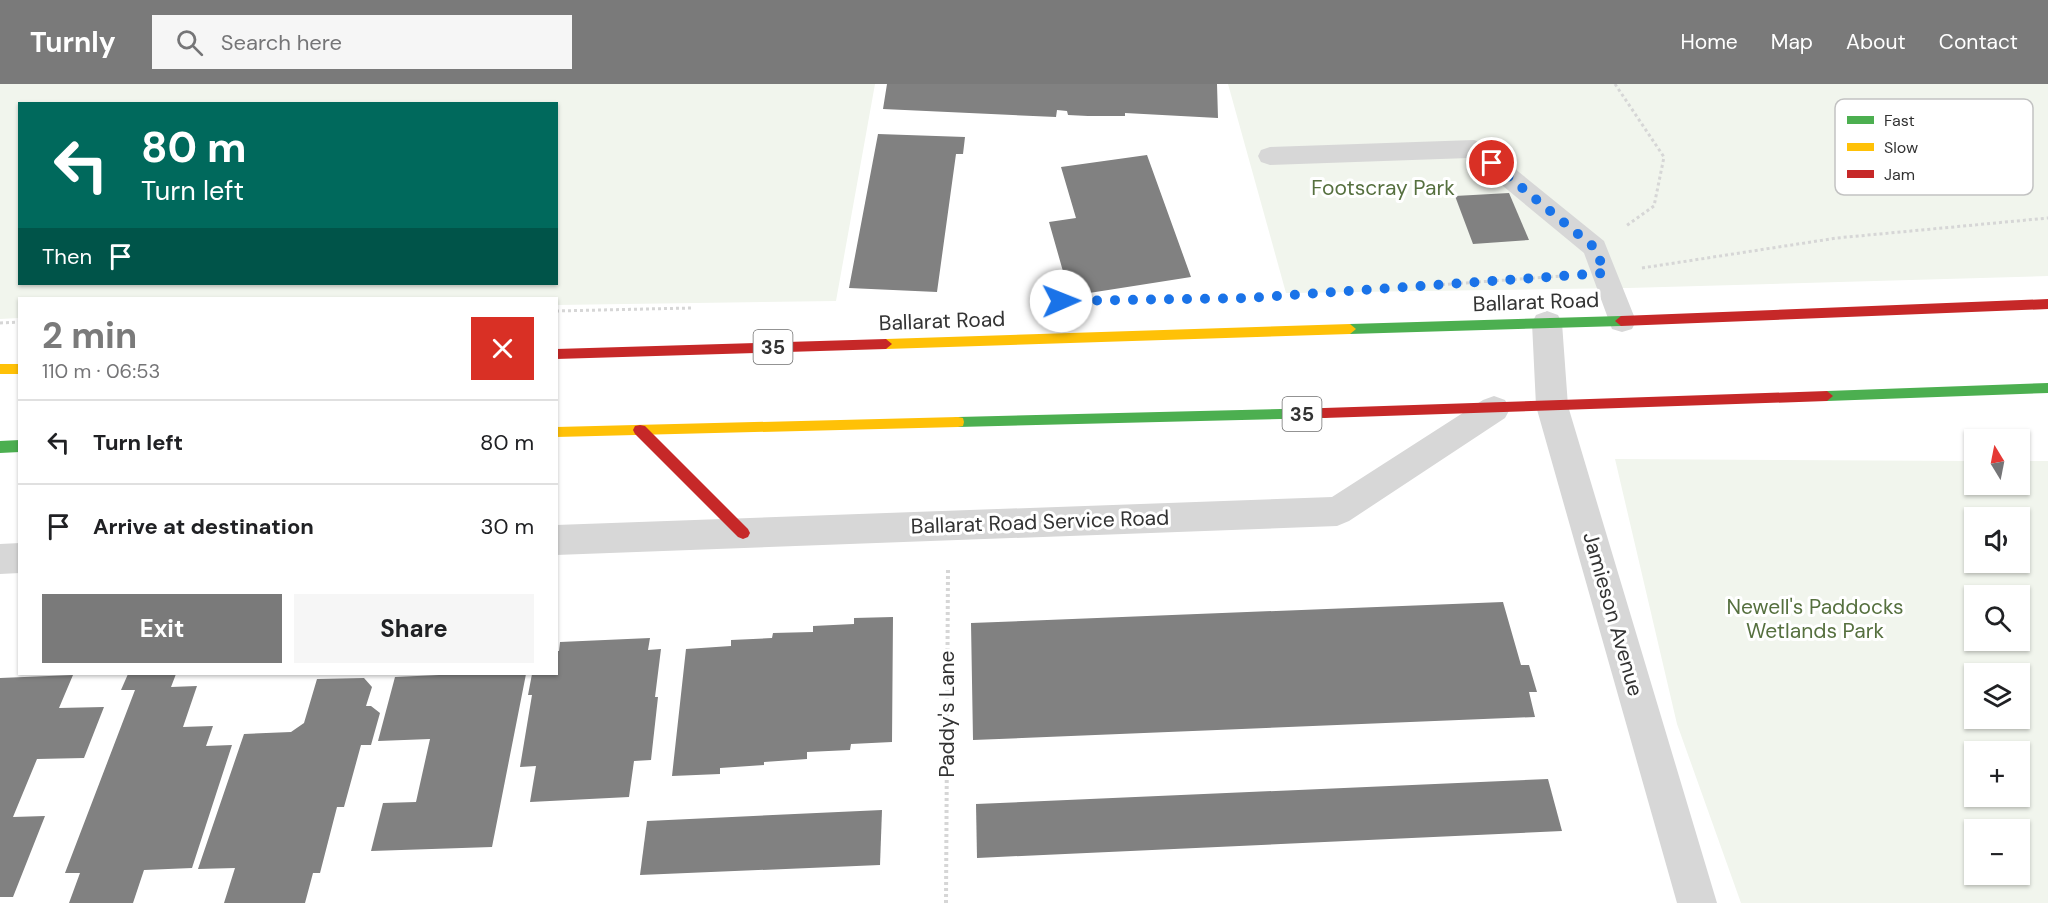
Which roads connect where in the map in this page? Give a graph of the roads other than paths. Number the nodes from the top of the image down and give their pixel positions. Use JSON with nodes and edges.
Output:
{"nodes":[{"id":1,"x":1270,"y":156,"type":"dead end"},
{"id":2,"x":2048,"y":304,"type":"edge"},
{"id":3,"x":1622,"y":321,"type":"junction"},
{"id":4,"x":1547,"y":323,"type":"junction"},
{"id":5,"x":558,"y":354,"type":"edge"},
{"id":6,"x":0,"y":369,"type":"edge"},
{"id":7,"x":18,"y":369,"type":"edge"},
{"id":8,"x":2048,"y":388,"type":"edge"},
{"id":9,"x":1552,"y":406,"type":"junction"},
{"id":10,"x":1494,"y":409,"type":"junction"},
{"id":11,"x":640,"y":430,"type":"junction"},
{"id":12,"x":558,"y":432,"type":"edge"},
{"id":13,"x":18,"y":446,"type":"edge"},
{"id":14,"x":0,"y":447,"type":"edge"},
{"id":15,"x":743,"y":533,"type":"junction"},
{"id":16,"x":558,"y":540,"type":"edge"},
{"id":17,"x":18,"y":558,"type":"edge"},
{"id":18,"x":0,"y":559,"type":"edge"},
{"id":19,"x":1697,"y":903,"type":"edge"}],
"edges":[{"from":1,"to":3,"type":"lane"},
{"from":2,"to":3,"type":"highway","name":"Ballarat Road","number":"35"},
{"from":3,"to":4,"type":"highway","name":"Ballarat Road","number":"35"},
{"from":4,"to":5,"type":"highway","name":"Ballarat Road","number":"35"},
{"from":4,"to":9,"type":"street","name":"Jamieson Avenue"},
{"from":6,"to":7,"type":"highway"},
{"from":8,"to":9,"type":"highway","number":"35"},
{"from":9,"to":10,"type":"highway","number":"35"},
{"from":9,"to":19,"type":"street","name":"Jamieson Avenue"},
{"from":10,"to":11,"type":"highway","number":"35"},
{"from":10,"to":15,"type":"street","name":"Ballarat Road Service Road"},
{"from":11,"to":12,"type":"highway","number":"35"},
{"from":11,"to":15,"type":"highway"},
{"from":13,"to":14,"type":"highway"},
{"from":15,"to":16,"type":"street","name":"Ballarat Road Service Road"},
{"from":17,"to":18,"type":"street"}]}
